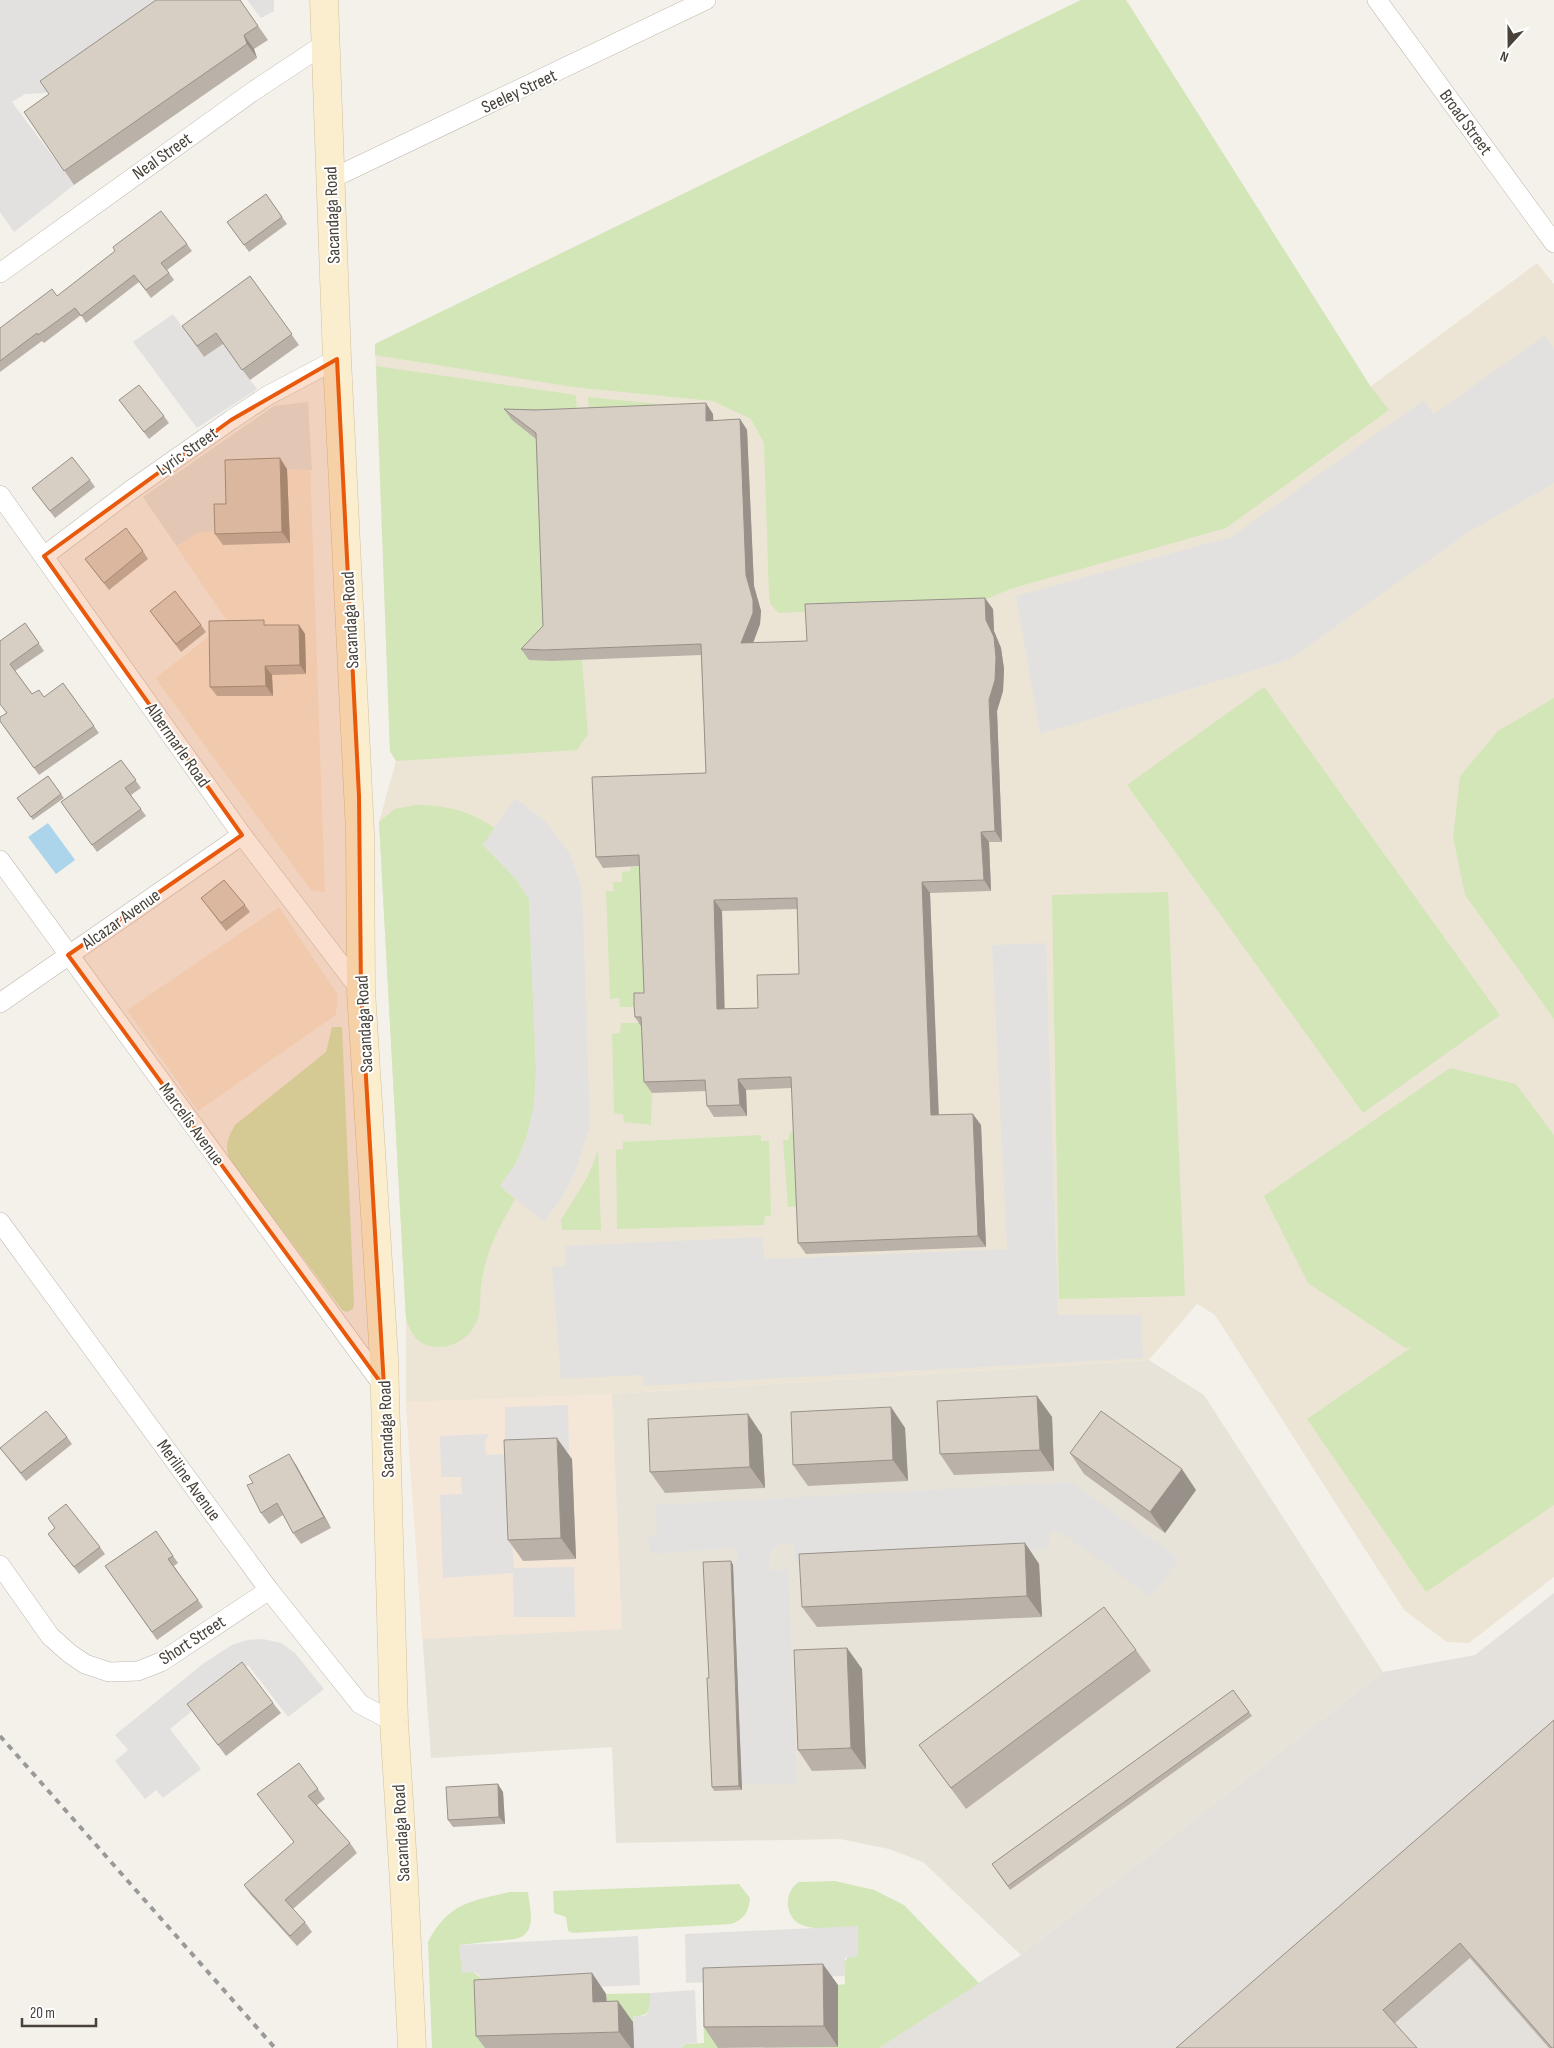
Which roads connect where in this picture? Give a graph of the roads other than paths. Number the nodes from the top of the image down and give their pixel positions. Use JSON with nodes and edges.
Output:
{"nodes":[{"id":1,"x":324,"y":0,"type":"edge"},
{"id":2,"x":706,"y":0,"type":"edge"},
{"id":3,"x":1377,"y":0,"type":"edge"},
{"id":4,"x":326,"y":43,"type":"junction"},
{"id":5,"x":331,"y":179,"type":"junction"},
{"id":6,"x":1554,"y":243,"type":"edge"},
{"id":7,"x":0,"y":273,"type":"edge"},
{"id":8,"x":337,"y":359,"type":"junction"},
{"id":9,"x":0,"y":495,"type":"edge"},
{"id":10,"x":44,"y":556,"type":"junction"},
{"id":11,"x":242,"y":835,"type":"junction"},
{"id":12,"x":0,"y":860,"type":"edge"},
{"id":13,"x":68,"y":955,"type":"junction"},
{"id":14,"x":361,"y":991,"type":"junction"},
{"id":15,"x":0,"y":1003,"type":"edge"},
{"id":16,"x":0,"y":1222,"type":"edge"},
{"id":17,"x":384,"y":1387,"type":"junction"},
{"id":18,"x":0,"y":1565,"type":"edge"},
{"id":19,"x":269,"y":1590,"type":"junction"},
{"id":20,"x":394,"y":1722,"type":"junction"},
{"id":21,"x":412,"y":2048,"type":"edge"}],
"edges":[{"from":1,"to":4,"type":"main road","name":"Sacandaga Road"},
{"from":2,"to":5,"type":"street","name":"Seeley Street"},
{"from":3,"to":6,"type":"street","name":"Broad Street"},
{"from":4,"to":5,"type":"main road","name":"Sacandaga Road"},
{"from":4,"to":7,"type":"street","name":"Neal Street"},
{"from":5,"to":8,"type":"main road","name":"Sacandaga Road"},
{"from":8,"to":10,"type":"street","name":"Lyric Street"},
{"from":8,"to":14,"type":"main road","name":"Sacandaga Road"},
{"from":9,"to":10,"type":"street","name":"Albermarle Road"},
{"from":10,"to":11,"type":"street","name":"Albermarle Road"},
{"from":11,"to":13,"type":"street","name":"Alcazar Avenue"},
{"from":11,"to":14,"type":"street","name":"Albermarle Road"},
{"from":12,"to":13,"type":"street","name":"Marcelis Avenue"},
{"from":13,"to":15,"type":"street","name":"Alcazar Avenue"},
{"from":13,"to":17,"type":"street","name":"Marcelis Avenue"},
{"from":14,"to":17,"type":"main road","name":"Sacandaga Road"},
{"from":16,"to":19,"type":"street","name":"Meriline Avenue"},
{"from":17,"to":20,"type":"main road","name":"Sacandaga Road"},
{"from":18,"to":19,"type":"street","name":"Short Street"},
{"from":19,"to":20,"type":"street","name":"Meriline Avenue"},
{"from":20,"to":21,"type":"main road","name":"Sacandaga Road"}]}
